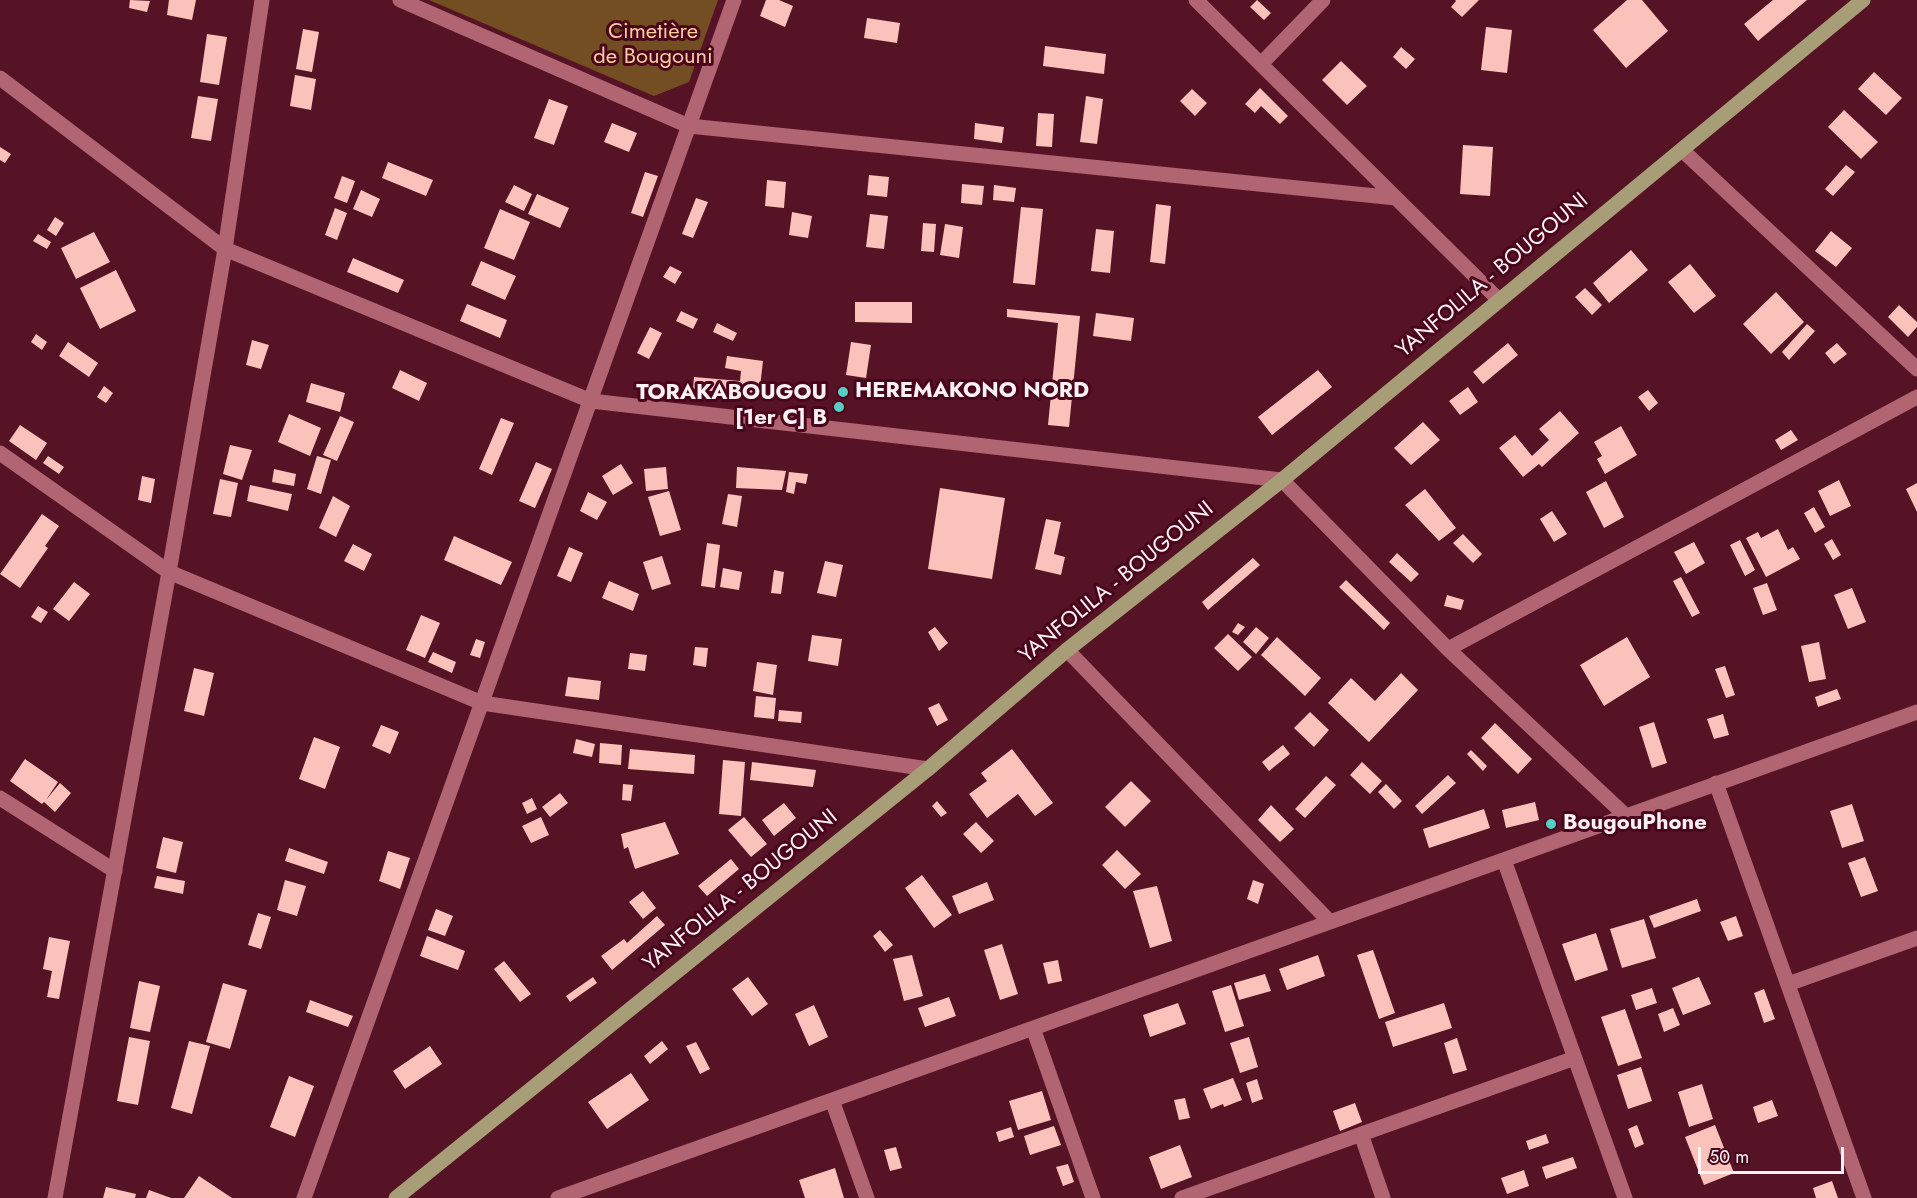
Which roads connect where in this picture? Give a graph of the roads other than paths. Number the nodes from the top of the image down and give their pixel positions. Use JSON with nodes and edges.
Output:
{"nodes":[{"id":1,"x":262,"y":0,"type":"edge"},
{"id":2,"x":400,"y":0,"type":"edge"},
{"id":3,"x":734,"y":0,"type":"edge"},
{"id":4,"x":1196,"y":0,"type":"edge"},
{"id":5,"x":1323,"y":0,"type":"edge"},
{"id":6,"x":1863,"y":0,"type":"edge"},
{"id":7,"x":1261,"y":64,"type":"junction"},
{"id":8,"x":0,"y":78,"type":"edge"},
{"id":9,"x":689,"y":126,"type":"junction"},
{"id":10,"x":1682,"y":150,"type":"junction"},
{"id":11,"x":1396,"y":198,"type":"junction"},
{"id":12,"x":225,"y":249,"type":"junction"},
{"id":13,"x":1499,"y":300,"type":"junction"},
{"id":14,"x":1917,"y":369,"type":"edge"},
{"id":15,"x":1917,"y":397,"type":"edge"},
{"id":16,"x":591,"y":401,"type":"junction"},
{"id":17,"x":0,"y":453,"type":"edge"},
{"id":18,"x":1282,"y":480,"type":"junction"},
{"id":19,"x":169,"y":572,"type":"junction"},
{"id":20,"x":1448,"y":649,"type":"junction"},
{"id":21,"x":1067,"y":650,"type":"junction"},
{"id":22,"x":482,"y":703,"type":"junction"},
{"id":23,"x":1917,"y":712,"type":"edge"},
{"id":24,"x":928,"y":769,"type":"junction"},
{"id":25,"x":1716,"y":783,"type":"junction"},
{"id":26,"x":0,"y":798,"type":"edge"},
{"id":27,"x":1626,"y":816,"type":"junction"},
{"id":28,"x":1504,"y":860,"type":"junction"},
{"id":29,"x":115,"y":871,"type":"junction"},
{"id":30,"x":1330,"y":922,"type":"junction"},
{"id":31,"x":1917,"y":938,"type":"edge"},
{"id":32,"x":1788,"y":984,"type":"junction"},
{"id":33,"x":1033,"y":1028,"type":"junction"},
{"id":34,"x":1575,"y":1058,"type":"junction"},
{"id":35,"x":832,"y":1100,"type":"junction"},
{"id":36,"x":1361,"y":1134,"type":"junction"},
{"id":37,"x":399,"y":1197,"type":"edge"},
{"id":38,"x":55,"y":1198,"type":"edge"},
{"id":39,"x":304,"y":1198,"type":"edge"},
{"id":40,"x":558,"y":1198,"type":"edge"},
{"id":41,"x":867,"y":1198,"type":"edge"},
{"id":42,"x":1093,"y":1198,"type":"edge"},
{"id":43,"x":1182,"y":1198,"type":"edge"},
{"id":44,"x":1383,"y":1198,"type":"edge"},
{"id":45,"x":1624,"y":1198,"type":"edge"},
{"id":46,"x":1864,"y":1198,"type":"edge"}],
"edges":[{"from":1,"to":12,"type":"street"},
{"from":2,"to":9,"type":"street"},
{"from":3,"to":9,"type":"street"},
{"from":4,"to":7,"type":"street"},
{"from":5,"to":7,"type":"street"},
{"from":6,"to":10,"type":"main road","name":"YANFOLILA - BOUGOUNI"},
{"from":7,"to":11,"type":"street"},
{"from":8,"to":12,"type":"street"},
{"from":9,"to":11,"type":"street"},
{"from":9,"to":16,"type":"street"},
{"from":10,"to":13,"type":"main road","name":"YANFOLILA - BOUGOUNI"},
{"from":10,"to":14,"type":"street"},
{"from":11,"to":13,"type":"street"},
{"from":12,"to":16,"type":"street"},
{"from":12,"to":19,"type":"street"},
{"from":13,"to":18,"type":"main road","name":"YANFOLILA - BOUGOUNI"},
{"from":15,"to":20,"type":"street"},
{"from":16,"to":18,"type":"street"},
{"from":16,"to":22,"type":"street"},
{"from":17,"to":19,"type":"street"},
{"from":18,"to":20,"type":"street"},
{"from":18,"to":21,"type":"main road","name":"YANFOLILA - BOUGOUNI"},
{"from":19,"to":22,"type":"street"},
{"from":19,"to":29,"type":"street"},
{"from":20,"to":27,"type":"street"},
{"from":21,"to":24,"type":"main road","name":"YANFOLILA - BOUGOUNI"},
{"from":21,"to":30,"type":"street"},
{"from":22,"to":24,"type":"street"},
{"from":22,"to":39,"type":"street"},
{"from":23,"to":25,"type":"street"},
{"from":24,"to":37,"type":"main road","name":"YANFOLILA - BOUGOUNI"},
{"from":25,"to":27,"type":"street"},
{"from":25,"to":32,"type":"street"},
{"from":26,"to":29,"type":"street"},
{"from":27,"to":28,"type":"street"},
{"from":28,"to":30,"type":"street"},
{"from":28,"to":34,"type":"street"},
{"from":29,"to":38,"type":"street"},
{"from":30,"to":33,"type":"street"},
{"from":31,"to":32,"type":"street"},
{"from":32,"to":46,"type":"street"},
{"from":33,"to":35,"type":"street"},
{"from":33,"to":42,"type":"street"},
{"from":34,"to":36,"type":"street"},
{"from":34,"to":45,"type":"street"},
{"from":35,"to":40,"type":"street"},
{"from":35,"to":41,"type":"street"},
{"from":36,"to":43,"type":"street"},
{"from":36,"to":44,"type":"street"}]}
